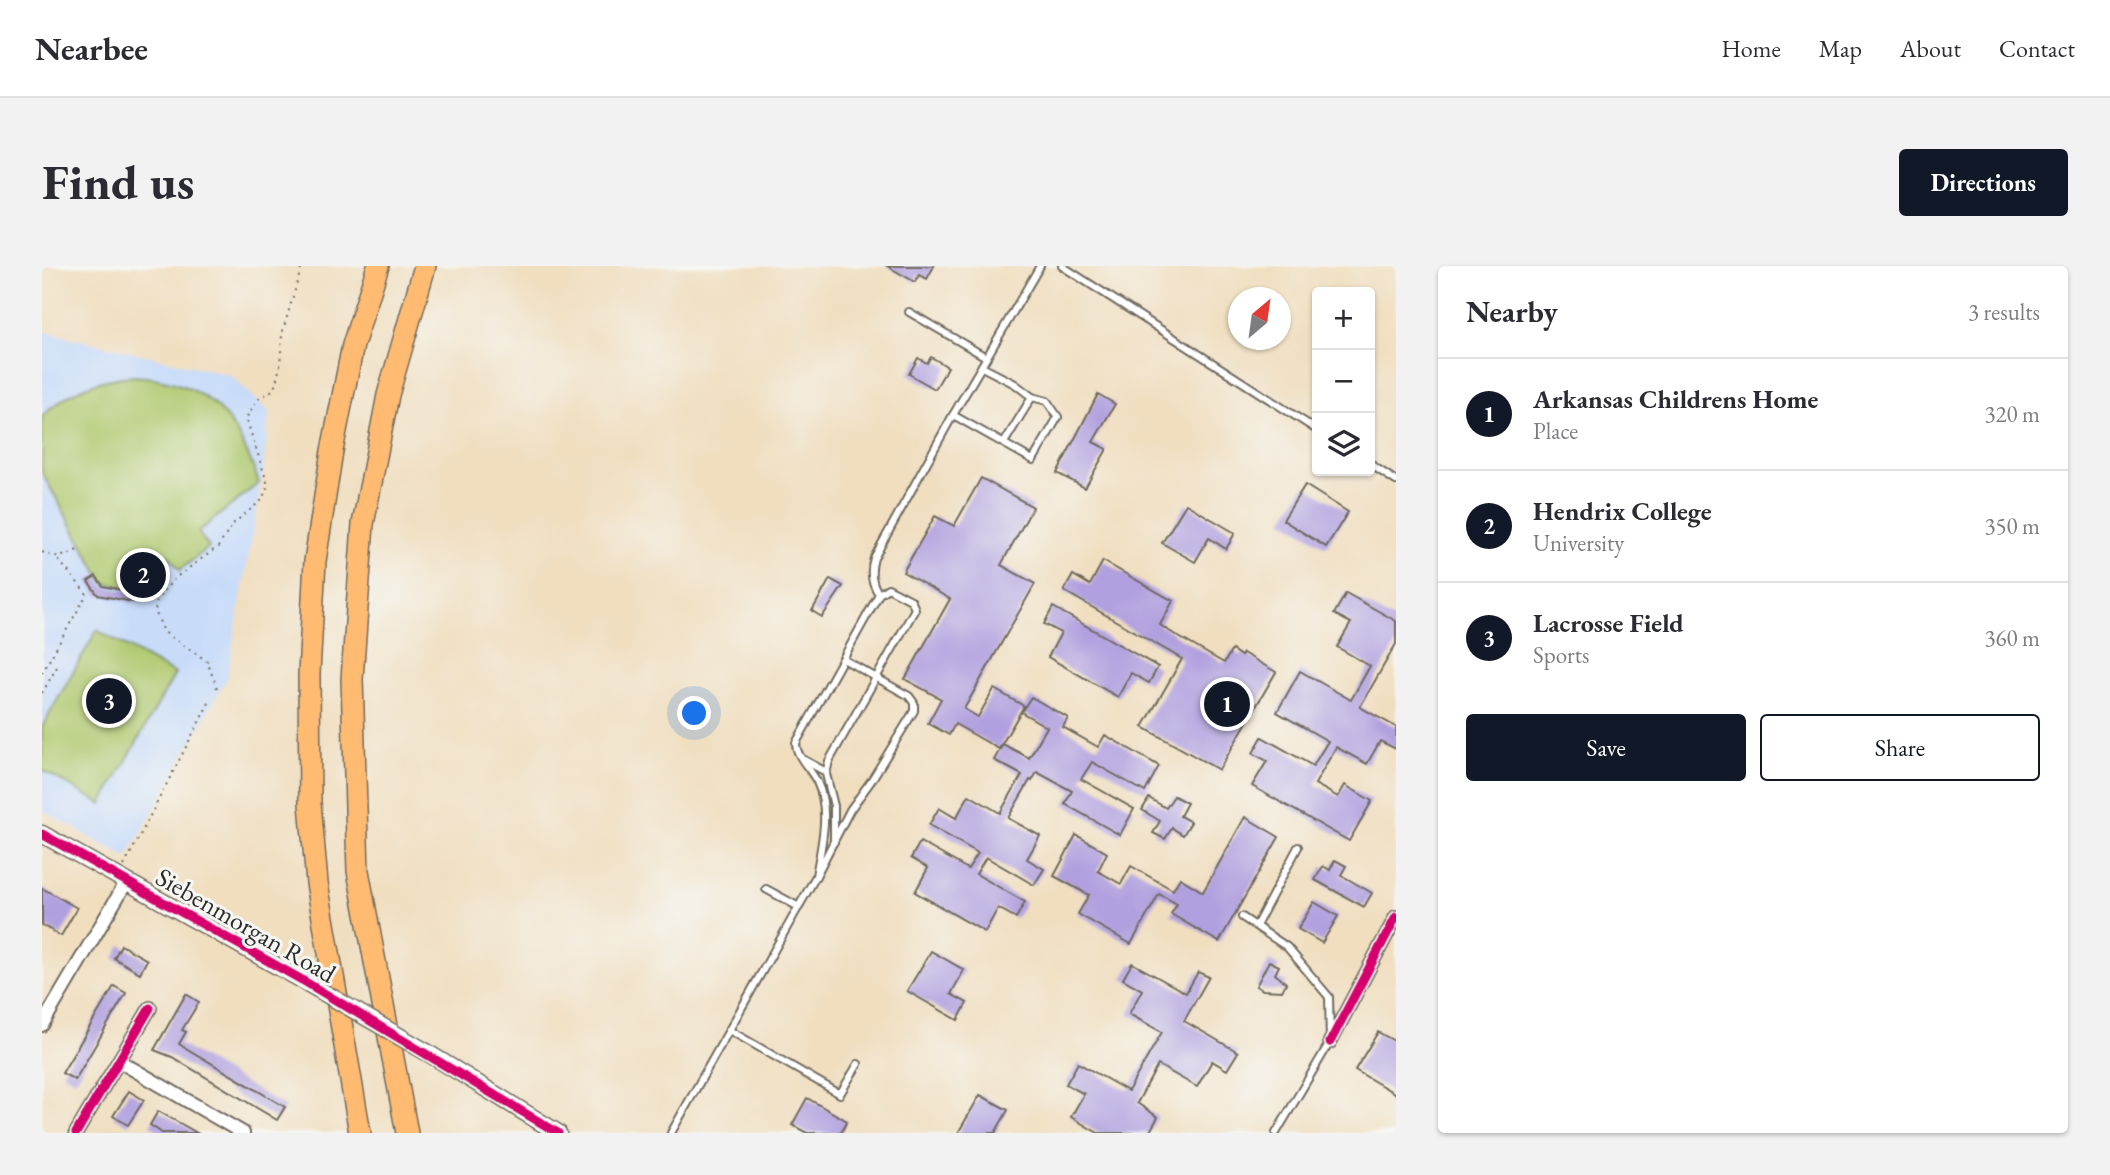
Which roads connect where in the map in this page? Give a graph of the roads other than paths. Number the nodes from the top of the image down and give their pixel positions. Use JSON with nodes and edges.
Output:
{"nodes":[{"id":1,"x":378,"y":266,"type":"edge"},
{"id":2,"x":425,"y":266,"type":"edge"},
{"id":3,"x":1040,"y":266,"type":"edge"},
{"id":4,"x":1062,"y":266,"type":"edge"},
{"id":5,"x":909,"y":312,"type":"dead end"},
{"id":6,"x":986,"y":357,"type":"junction"},
{"id":7,"x":982,"y":366,"type":"junction"},
{"id":8,"x":1032,"y":397,"type":"junction"},
{"id":9,"x":953,"y":415,"type":"junction"},
{"id":10,"x":1312,"y":427,"type":"edge"},
{"id":11,"x":1004,"y":443,"type":"junction"},
{"id":12,"x":1375,"y":467,"type":"edge"},
{"id":13,"x":1396,"y":481,"type":"edge"},
{"id":14,"x":879,"y":594,"type":"junction"},
{"id":15,"x":843,"y":659,"type":"junction"},
{"id":16,"x":876,"y":678,"type":"junction"},
{"id":17,"x":802,"y":759,"type":"junction"},
{"id":18,"x":826,"y":772,"type":"junction"},
{"id":19,"x":42,"y":834,"type":"edge"},
{"id":20,"x":834,"y":842,"type":"junction"},
{"id":21,"x":1298,"y":847,"type":"dead end"},
{"id":22,"x":816,"y":876,"type":"junction"},
{"id":23,"x":123,"y":879,"type":"junction"},
{"id":24,"x":766,"y":889,"type":"dead end"},
{"id":25,"x":799,"y":907,"type":"junction"},
{"id":26,"x":1396,"y":916,"type":"edge"},
{"id":27,"x":1242,"y":917,"type":"dead end"},
{"id":28,"x":1256,"y":926,"type":"junction"},
{"id":29,"x":150,"y":1008,"type":"dead end"},
{"id":30,"x":42,"y":1025,"type":"edge"},
{"id":31,"x":729,"y":1030,"type":"junction"},
{"id":32,"x":1330,"y":1042,"type":"junction"},
{"id":33,"x":119,"y":1061,"type":"junction"},
{"id":34,"x":858,"y":1064,"type":"dead end"},
{"id":35,"x":76,"y":1133,"type":"edge"},
{"id":36,"x":243,"y":1133,"type":"edge"},
{"id":37,"x":360,"y":1133,"type":"edge"},
{"id":38,"x":407,"y":1133,"type":"edge"},
{"id":39,"x":558,"y":1133,"type":"edge"},
{"id":40,"x":671,"y":1133,"type":"edge"},
{"id":41,"x":1276,"y":1133,"type":"edge"}],
"edges":[{"from":1,"to":37,"type":"highway"},
{"from":2,"to":38,"type":"highway"},
{"from":3,"to":6,"type":"lane"},
{"from":4,"to":10,"type":"lane"},
{"from":5,"to":6,"type":"lane"},
{"from":6,"to":7,"type":"lane"},
{"from":7,"to":8,"type":"lane"},
{"from":7,"to":9,"type":"lane"},
{"from":8,"to":11,"type":"lane"},
{"from":8,"to":11,"type":"lane"},
{"from":9,"to":11,"type":"lane"},
{"from":9,"to":14,"type":"lane"},
{"from":12,"to":13,"type":"lane"},
{"from":14,"to":15,"type":"lane"},
{"from":14,"to":16,"type":"lane"},
{"from":15,"to":16,"type":"lane"},
{"from":15,"to":17,"type":"lane"},
{"from":16,"to":18,"type":"lane"},
{"from":16,"to":20,"type":"lane"},
{"from":17,"to":18,"type":"lane"},
{"from":17,"to":22,"type":"lane"},
{"from":18,"to":20,"type":"lane"},
{"from":19,"to":23,"type":"street","name":"Siebenmorgan Road"},
{"from":20,"to":22,"type":"lane"},
{"from":21,"to":28,"type":"lane"},
{"from":22,"to":25,"type":"lane"},
{"from":23,"to":30,"type":"street"},
{"from":23,"to":39,"type":"street","name":"Siebenmorgan Road","bridge":true},
{"from":24,"to":25,"type":"lane"},
{"from":25,"to":31,"type":"lane"},
{"from":26,"to":32,"type":"street"},
{"from":27,"to":28,"type":"lane"},
{"from":28,"to":32,"type":"lane"},
{"from":29,"to":33,"type":"street"},
{"from":31,"to":34,"type":"lane"},
{"from":31,"to":40,"type":"lane"},
{"from":32,"to":41,"type":"lane"},
{"from":33,"to":35,"type":"street"},
{"from":33,"to":36,"type":"street"}]}
